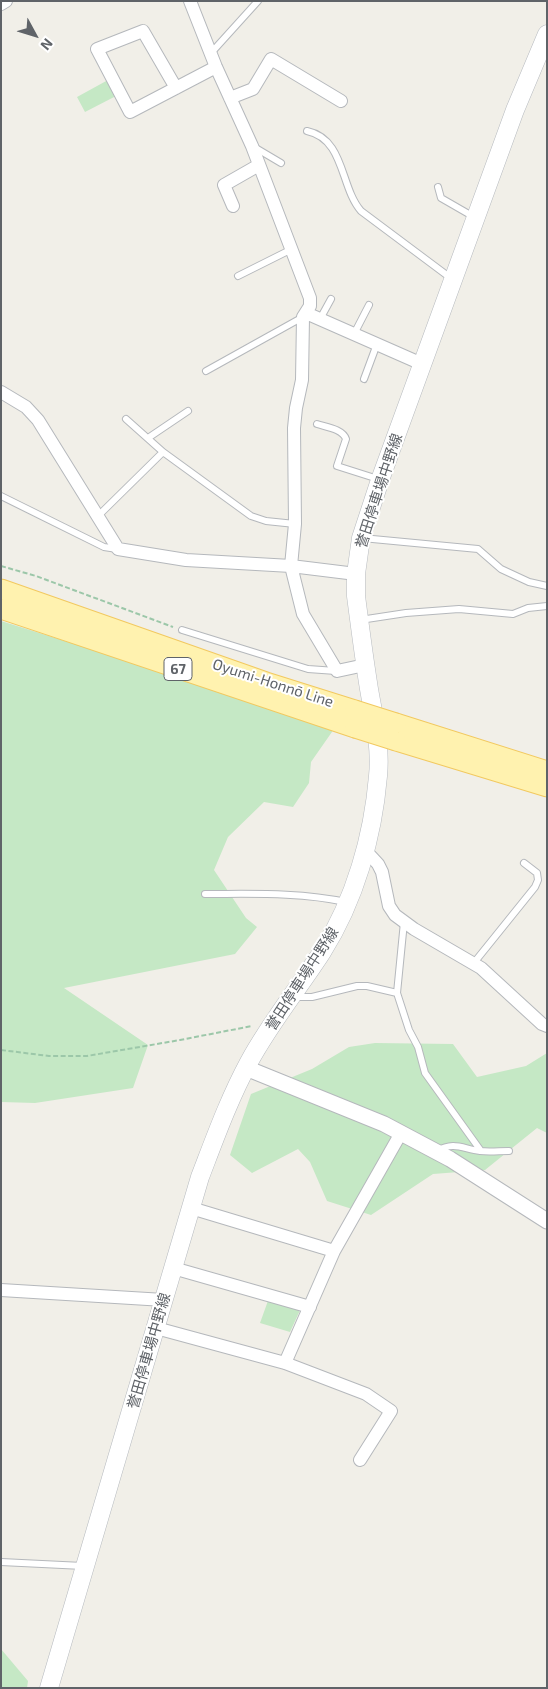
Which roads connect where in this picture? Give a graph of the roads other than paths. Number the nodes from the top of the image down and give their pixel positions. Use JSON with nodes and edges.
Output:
{"nodes":[{"id":1,"x":6,"y":1,"type":"edge"},
{"id":2,"x":190,"y":1,"type":"edge"},
{"id":3,"x":258,"y":1,"type":"edge"},
{"id":4,"x":1,"y":4,"type":"edge"},
{"id":5,"x":547,"y":34,"type":"edge"},
{"id":6,"x":211,"y":53,"type":"junction"},
{"id":7,"x":216,"y":67,"type":"junction"},
{"id":8,"x":176,"y":88,"type":"junction"},
{"id":9,"x":230,"y":98,"type":"junction"},
{"id":10,"x":341,"y":101,"type":"dead end"},
{"id":11,"x":307,"y":131,"type":"dead end"},
{"id":12,"x":252,"y":146,"type":"junction"},
{"id":13,"x":281,"y":163,"type":"dead end"},
{"id":14,"x":260,"y":165,"type":"junction"},
{"id":15,"x":438,"y":187,"type":"dead end"},
{"id":16,"x":233,"y":206,"type":"dead end"},
{"id":17,"x":476,"y":218,"type":"junction"},
{"id":18,"x":292,"y":249,"type":"junction"},
{"id":19,"x":238,"y":276,"type":"dead end"},
{"id":20,"x":454,"y":279,"type":"junction"},
{"id":21,"x":331,"y":299,"type":"dead end"},
{"id":22,"x":369,"y":305,"type":"dead end"},
{"id":23,"x":304,"y":315,"type":"junction"},
{"id":24,"x":320,"y":319,"type":"junction"},
{"id":25,"x":354,"y":334,"type":"junction"},
{"id":26,"x":378,"y":344,"type":"junction"},
{"id":27,"x":422,"y":364,"type":"junction"},
{"id":28,"x":206,"y":371,"type":"dead end"},
{"id":29,"x":364,"y":379,"type":"dead end"},
{"id":30,"x":1,"y":392,"type":"edge"},
{"id":31,"x":188,"y":411,"type":"dead end"},
{"id":32,"x":126,"y":419,"type":"dead end"},
{"id":33,"x":317,"y":424,"type":"dead end"},
{"id":34,"x":148,"y":438,"type":"junction"},
{"id":35,"x":163,"y":452,"type":"junction"},
{"id":36,"x":380,"y":480,"type":"junction"},
{"id":37,"x":1,"y":496,"type":"edge"},
{"id":38,"x":98,"y":516,"type":"junction"},
{"id":39,"x":295,"y":524,"type":"junction"},
{"id":40,"x":361,"y":538,"type":"junction"},
{"id":41,"x":118,"y":549,"type":"junction"},
{"id":42,"x":291,"y":566,"type":"junction"},
{"id":43,"x":356,"y":574,"type":"junction"},
{"id":44,"x":547,"y":586,"type":"edge"},
{"id":45,"x":1,"y":589,"type":"edge"},
{"id":46,"x":547,"y":606,"type":"edge"},
{"id":47,"x":1,"y":609,"type":"edge"},
{"id":48,"x":359,"y":620,"type":"junction"},
{"id":49,"x":182,"y":630,"type":"road end"},
{"id":50,"x":365,"y":665,"type":"junction"},
{"id":51,"x":337,"y":671,"type":"junction"},
{"id":52,"x":355,"y":719,"type":"junction"},
{"id":53,"x":396,"y":732,"type":"junction"},
{"id":54,"x":547,"y":771,"type":"edge"},
{"id":55,"x":547,"y":787,"type":"edge"},
{"id":56,"x":365,"y":850,"type":"junction"},
{"id":57,"x":524,"y":863,"type":"dead end"},
{"id":58,"x":205,"y":894,"type":"dead end"},
{"id":59,"x":348,"y":902,"type":"junction"},
{"id":60,"x":404,"y":922,"type":"junction"},
{"id":61,"x":474,"y":964,"type":"junction"},
{"id":62,"x":397,"y":993,"type":"junction"},
{"id":63,"x":292,"y":996,"type":"junction"},
{"id":64,"x":547,"y":1026,"type":"edge"},
{"id":65,"x":246,"y":1068,"type":"junction"},
{"id":66,"x":400,"y":1133,"type":"junction"},
{"id":67,"x":481,"y":1151,"type":"junction"},
{"id":68,"x":509,"y":1151,"type":"dead end"},
{"id":69,"x":436,"y":1152,"type":"junction"},
{"id":70,"x":191,"y":1208,"type":"junction"},
{"id":71,"x":547,"y":1221,"type":"edge"},
{"id":72,"x":334,"y":1251,"type":"junction"},
{"id":73,"x":173,"y":1268,"type":"junction"},
{"id":74,"x":1,"y":1290,"type":"edge"},
{"id":75,"x":164,"y":1300,"type":"junction"},
{"id":76,"x":310,"y":1307,"type":"junction"},
{"id":77,"x":156,"y":1328,"type":"junction"},
{"id":78,"x":285,"y":1363,"type":"junction"},
{"id":79,"x":360,"y":1460,"type":"dead end"},
{"id":80,"x":1,"y":1562,"type":"edge"},
{"id":81,"x":85,"y":1566,"type":"junction"},
{"id":82,"x":49,"y":1688,"type":"edge"}],
"edges":[{"from":1,"to":4,"type":"street"},
{"from":2,"to":6,"type":"street"},
{"from":3,"to":6,"type":"lane"},
{"from":5,"to":17,"type":"main road","name":"誉田停車場中野線"},
{"from":6,"to":7,"type":"street"},
{"from":7,"to":8,"type":"street"},
{"from":7,"to":9,"type":"street"},
{"from":8,"to":8,"type":"street"},
{"from":9,"to":10,"type":"street"},
{"from":9,"to":12,"type":"street"},
{"from":11,"to":20,"type":"lane"},
{"from":12,"to":13,"type":"lane"},
{"from":12,"to":14,"type":"street"},
{"from":14,"to":16,"type":"street"},
{"from":14,"to":18,"type":"street"},
{"from":15,"to":17,"type":"lane"},
{"from":17,"to":20,"type":"main road","name":"誉田停車場中野線"},
{"from":18,"to":19,"type":"lane"},
{"from":18,"to":23,"type":"street"},
{"from":20,"to":27,"type":"main road","name":"誉田停車場中野線"},
{"from":21,"to":24,"type":"lane"},
{"from":22,"to":25,"type":"lane"},
{"from":23,"to":24,"type":"street"},
{"from":23,"to":28,"type":"lane"},
{"from":23,"to":39,"type":"street"},
{"from":24,"to":25,"type":"street"},
{"from":25,"to":26,"type":"street"},
{"from":26,"to":27,"type":"street"},
{"from":26,"to":29,"type":"lane"},
{"from":27,"to":36,"type":"main road","name":"誉田停車場中野線"},
{"from":30,"to":38,"type":"street"},
{"from":31,"to":34,"type":"lane"},
{"from":32,"to":34,"type":"lane"},
{"from":33,"to":36,"type":"lane"},
{"from":34,"to":35,"type":"lane"},
{"from":35,"to":38,"type":"lane"},
{"from":35,"to":39,"type":"lane"},
{"from":36,"to":40,"type":"main road","name":"誉田停車場中野線"},
{"from":37,"to":41,"type":"lane"},
{"from":38,"to":41,"type":"street"},
{"from":39,"to":42,"type":"street"},
{"from":40,"to":43,"type":"main road","name":"誉田停車場中野線"},
{"from":40,"to":44,"type":"lane"},
{"from":41,"to":42,"type":"street"},
{"from":42,"to":43,"type":"street"},
{"from":42,"to":51,"type":"street"},
{"from":43,"to":48,"type":"main road","name":"誉田停車場中野線"},
{"from":45,"to":52,"type":"main road","name":"Oyumi-Honnō Line","number":"67"},
{"from":46,"to":48,"type":"lane"},
{"from":47,"to":52,"type":"main road","name":"Oyumi-Honnō Line","number":"67"},
{"from":48,"to":50,"type":"main road","name":"誉田停車場中野線"},
{"from":49,"to":51,"type":"lane"},
{"from":50,"to":51,"type":"street"},
{"from":50,"to":56,"type":"main road","name":"誉田停車場中野線"},
{"from":52,"to":53,"type":"main road","name":"Oyumi-Honnō Line","number":"67","bridge":true},
{"from":53,"to":54,"type":"main road","name":"Oyumi-Honnō Line","number":"67"},
{"from":53,"to":55,"type":"main road","name":"Oyumi-Honnō Line","number":"67"},
{"from":56,"to":59,"type":"main road","name":"誉田停車場中野線"},
{"from":56,"to":60,"type":"street"},
{"from":57,"to":61,"type":"lane"},
{"from":58,"to":59,"type":"lane"},
{"from":59,"to":63,"type":"main road","name":"誉田停車場中野線"},
{"from":60,"to":61,"type":"street"},
{"from":60,"to":62,"type":"lane"},
{"from":61,"to":64,"type":"street"},
{"from":62,"to":63,"type":"lane"},
{"from":62,"to":67,"type":"lane"},
{"from":63,"to":65,"type":"main road","name":"誉田停車場中野線"},
{"from":65,"to":66,"type":"street"},
{"from":65,"to":70,"type":"main road","name":"誉田停車場中野線"},
{"from":66,"to":69,"type":"street"},
{"from":66,"to":72,"type":"street"},
{"from":67,"to":68,"type":"lane"},
{"from":67,"to":69,"type":"lane"},
{"from":69,"to":71,"type":"street"},
{"from":70,"to":72,"type":"street"},
{"from":70,"to":73,"type":"main road","name":"誉田停車場中野線"},
{"from":72,"to":76,"type":"street"},
{"from":73,"to":75,"type":"main road","name":"誉田停車場中野線"},
{"from":73,"to":76,"type":"street"},
{"from":74,"to":75,"type":"street"},
{"from":75,"to":77,"type":"main road","name":"誉田停車場中野線"},
{"from":76,"to":78,"type":"street"},
{"from":77,"to":78,"type":"street"},
{"from":77,"to":81,"type":"main road","name":"誉田停車場中野線"},
{"from":78,"to":79,"type":"street"},
{"from":80,"to":81,"type":"lane"},
{"from":81,"to":82,"type":"main road","name":"誉田停車場中野線"}]}
